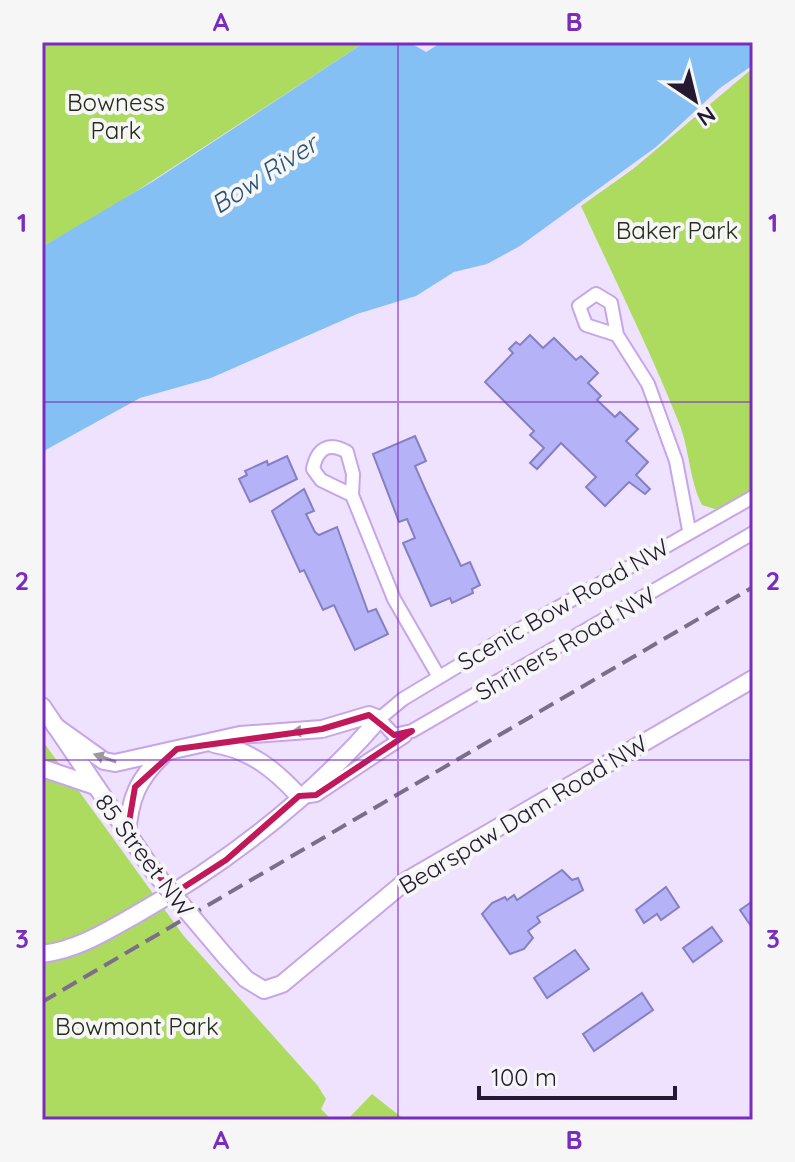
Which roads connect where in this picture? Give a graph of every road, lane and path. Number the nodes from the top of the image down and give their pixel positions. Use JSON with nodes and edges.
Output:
{"nodes":[{"id":1,"x":617,"y":335,"type":"dead end"},
{"id":2,"x":352,"y":495,"type":"dead end"},
{"id":3,"x":753,"y":497,"type":"edge"},
{"id":4,"x":689,"y":530,"type":"junction"},
{"id":5,"x":753,"y":533,"type":"edge"},
{"id":6,"x":439,"y":677,"type":"junction"},
{"id":7,"x":753,"y":679,"type":"edge"},
{"id":8,"x":42,"y":706,"type":"edge"},
{"id":9,"x":379,"y":719,"type":"junction"},
{"id":10,"x":55,"y":726,"type":"junction"},
{"id":11,"x":412,"y":731,"type":"junction"},
{"id":12,"x":207,"y":743,"type":"junction"},
{"id":13,"x":164,"y":754,"type":"junction"},
{"id":14,"x":42,"y":768,"type":"edge"},
{"id":15,"x":92,"y":785,"type":"junction"},
{"id":16,"x":299,"y":796,"type":"junction"},
{"id":17,"x":127,"y":834,"type":"junction"},
{"id":18,"x":42,"y":954,"type":"edge"},
{"id":19,"x":264,"y":990,"type":"joint"}],
"edges":[{"from":1,"to":4,"type":"street"},
{"from":2,"to":6,"type":"street"},
{"from":3,"to":4,"type":"street","name":"Scenic Bow Road NW"},
{"from":4,"to":6,"type":"street","name":"Scenic Bow Road NW"},
{"from":5,"to":11,"type":"street","name":"Shriners Road NW"},
{"from":6,"to":9,"type":"street","name":"Scenic Bow Road NW"},
{"from":7,"to":19,"type":"street","name":"Bearspaw Dam Road NW"},
{"from":8,"to":10,"type":"street","name":"85 Street NW"},
{"from":9,"to":11,"type":"street"},
{"from":9,"to":12,"type":"street","one_way":true},
{"from":9,"to":16,"type":"street"},
{"from":13,"to":10,"type":"street","one_way":true},
{"from":10,"to":15,"type":"street","name":"85 Street NW"},
{"from":11,"to":16,"type":"street","name":"Shriners Road NW"},
{"from":12,"to":13,"type":"street"},
{"from":12,"to":16,"type":"street"},
{"from":13,"to":17,"type":"street"},
{"from":14,"to":15,"type":"street"},
{"from":15,"to":17,"type":"street","name":"85 Street NW"},
{"from":16,"to":18,"type":"street"},
{"from":17,"to":19,"type":"street","name":"85 Street NW","bridge":true}]}
